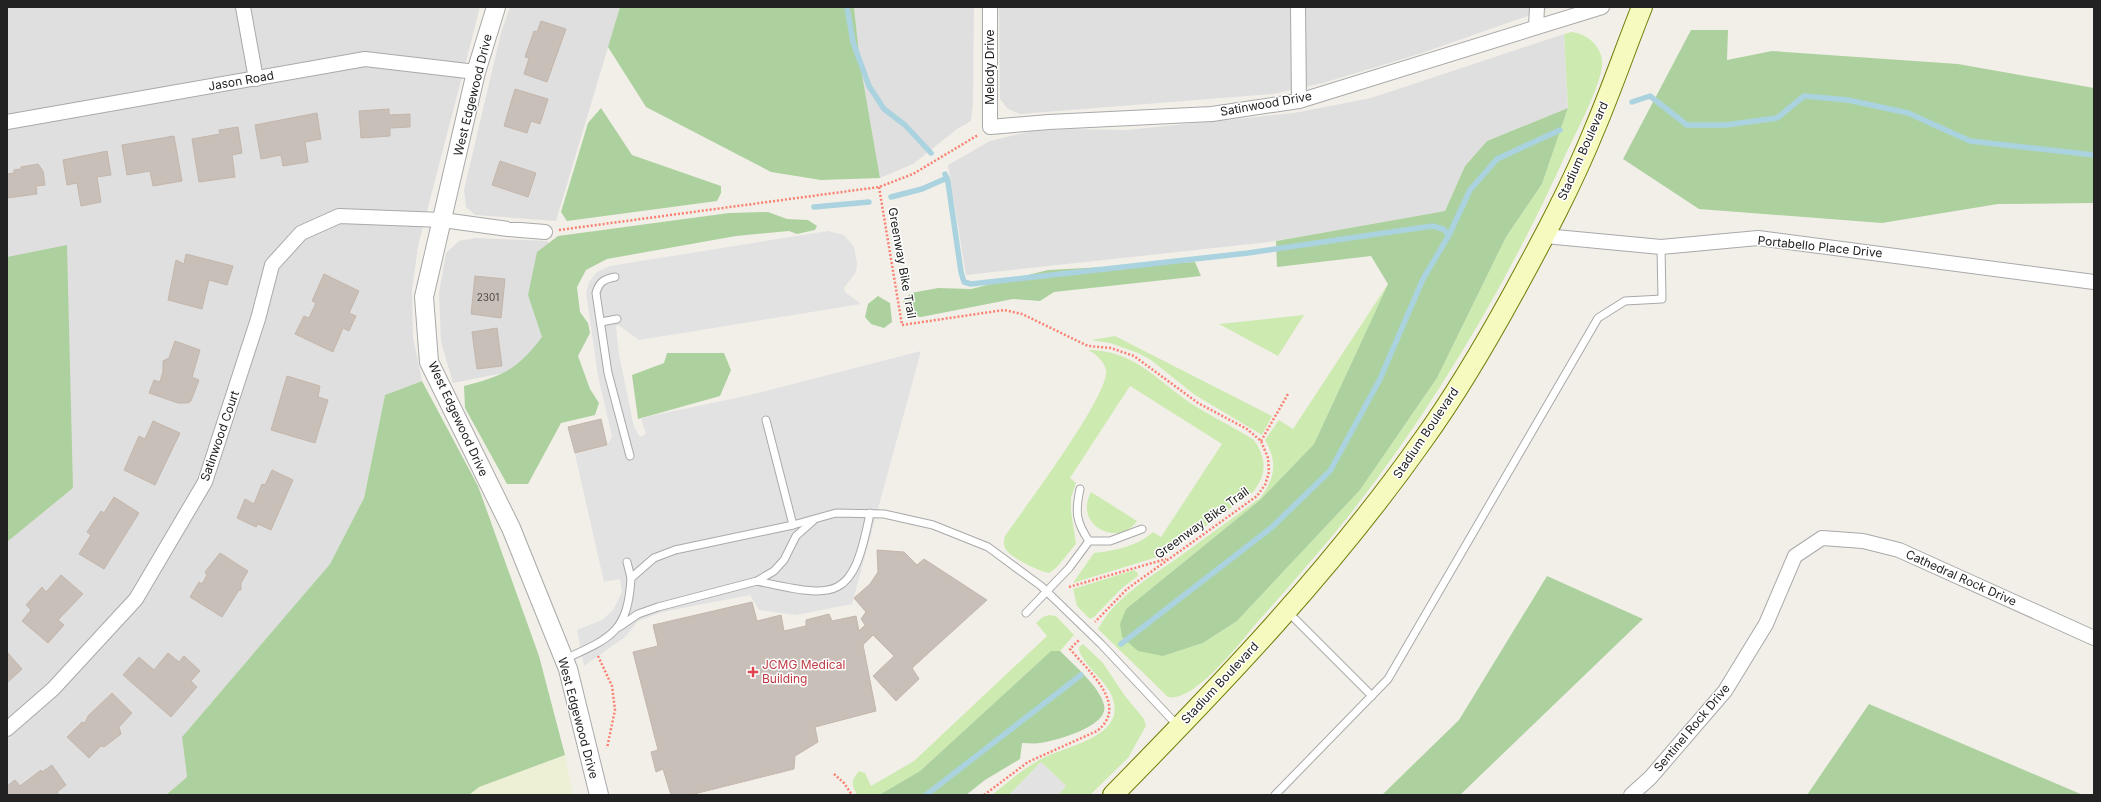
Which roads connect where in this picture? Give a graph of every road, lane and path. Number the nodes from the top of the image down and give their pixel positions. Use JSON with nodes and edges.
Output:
{"nodes":[{"id":1,"x":243,"y":7,"type":"edge"},
{"id":2,"x":496,"y":7,"type":"edge"},
{"id":3,"x":990,"y":7,"type":"edge"},
{"id":4,"x":1298,"y":7,"type":"edge"},
{"id":5,"x":1537,"y":7,"type":"edge"},
{"id":6,"x":1602,"y":7,"type":"edge"},
{"id":7,"x":1642,"y":7,"type":"edge"},
{"id":8,"x":1536,"y":27,"type":"junction"},
{"id":9,"x":476,"y":72,"type":"junction"},
{"id":10,"x":256,"y":79,"type":"junction"},
{"id":11,"x":1299,"y":101,"type":"junction"},
{"id":12,"x":7,"y":122,"type":"edge"},
{"id":13,"x":990,"y":127,"type":"junction"},
{"id":14,"x":879,"y":188,"type":"junction"},
{"id":15,"x":443,"y":220,"type":"junction"},
{"id":16,"x":544,"y":232,"type":"joint"},
{"id":17,"x":1545,"y":236,"type":"junction"},
{"id":18,"x":1661,"y":247,"type":"junction"},
{"id":19,"x":615,"y":277,"type":"dead end"},
{"id":20,"x":2094,"y":282,"type":"edge"},
{"id":21,"x":617,"y":319,"type":"dead end"},
{"id":22,"x":601,"y":322,"type":"junction"},
{"id":23,"x":1288,"y":394,"type":"dead end"},
{"id":24,"x":766,"y":420,"type":"dead end"},
{"id":25,"x":1261,"y":440,"type":"junction"},
{"id":26,"x":630,"y":456,"type":"dead end"},
{"id":27,"x":1080,"y":489,"type":"dead end"},
{"id":28,"x":870,"y":513,"type":"junction"},
{"id":29,"x":816,"y":518,"type":"junction"},
{"id":30,"x":793,"y":525,"type":"junction"},
{"id":31,"x":1142,"y":529,"type":"dead end"},
{"id":32,"x":1822,"y":538,"type":"joint"},
{"id":33,"x":1089,"y":541,"type":"junction"},
{"id":34,"x":1168,"y":558,"type":"junction"},
{"id":35,"x":627,"y":562,"type":"dead end"},
{"id":36,"x":631,"y":578,"type":"junction"},
{"id":37,"x":757,"y":581,"type":"junction"},
{"id":38,"x":1048,"y":592,"type":"junction"},
{"id":39,"x":1287,"y":611,"type":"junction"},
{"id":40,"x":1026,"y":613,"type":"dead end"},
{"id":41,"x":1091,"y":626,"type":"dead end"},
{"id":42,"x":619,"y":627,"type":"junction"},
{"id":43,"x":2094,"y":638,"type":"edge"},
{"id":44,"x":1076,"y":642,"type":"dead end"},
{"id":45,"x":595,"y":645,"type":"junction"},
{"id":46,"x":564,"y":659,"type":"junction"},
{"id":47,"x":1372,"y":696,"type":"junction"},
{"id":48,"x":1179,"y":727,"type":"junction"},
{"id":49,"x":7,"y":729,"type":"edge"},
{"id":50,"x":607,"y":751,"type":"dead end"},
{"id":51,"x":834,"y":774,"type":"dead end"},
{"id":52,"x":599,"y":795,"type":"edge"},
{"id":53,"x":852,"y":795,"type":"edge"},
{"id":54,"x":984,"y":795,"type":"edge"},
{"id":55,"x":1113,"y":795,"type":"edge"},
{"id":56,"x":1274,"y":795,"type":"edge"},
{"id":57,"x":1631,"y":795,"type":"edge"}],
"edges":[{"from":1,"to":10,"type":"street"},
{"from":2,"to":9,"type":"street","name":"West Edgewood Drive"},
{"from":3,"to":13,"type":"street","name":"Melody Drive"},
{"from":4,"to":11,"type":"street"},
{"from":5,"to":8,"type":"street"},
{"from":6,"to":8,"type":"street","name":"Satinwood Drive"},
{"from":7,"to":17,"type":"main road","name":"Stadium Boulevard"},
{"from":8,"to":11,"type":"street","name":"Satinwood Drive"},
{"from":9,"to":10,"type":"street","name":"Jason Road"},
{"from":9,"to":15,"type":"street","name":"West Edgewood Drive"},
{"from":10,"to":12,"type":"street","name":"Jason Road"},
{"from":11,"to":13,"type":"street","name":"Satinwood Drive"},
{"from":13,"to":14,"type":"path"},
{"from":14,"to":16,"type":"path"},
{"from":14,"to":25,"type":"path","name":"Greenway Bike Trail"},
{"from":15,"to":16,"type":"street"},
{"from":15,"to":46,"type":"street","name":"West Edgewood Drive"},
{"from":15,"to":49,"type":"street","name":"Satinwood Court"},
{"from":17,"to":18,"type":"street","name":"Portabello Place Drive"},
{"from":17,"to":39,"type":"main road","name":"Stadium Boulevard"},
{"from":18,"to":20,"type":"street","name":"Portabello Place Drive"},
{"from":18,"to":47,"type":"lane"},
{"from":19,"to":22,"type":"lane"},
{"from":21,"to":22,"type":"lane"},
{"from":22,"to":26,"type":"lane"},
{"from":23,"to":25,"type":"path"},
{"from":24,"to":30,"type":"lane"},
{"from":25,"to":34,"type":"path","name":"Greenway Bike Trail"},
{"from":27,"to":33,"type":"lane"},
{"from":28,"to":29,"type":"lane"},
{"from":28,"to":37,"type":"lane"},
{"from":28,"to":38,"type":"lane"},
{"from":29,"to":30,"type":"lane"},
{"from":29,"to":37,"type":"lane"},
{"from":30,"to":36,"type":"lane"},
{"from":31,"to":33,"type":"lane"},
{"from":32,"to":43,"type":"street","name":"Cathedral Rock Drive"},
{"from":32,"to":57,"type":"street","name":"Sentinel Rock Drive"},
{"from":33,"to":38,"type":"lane"},
{"from":34,"to":38,"type":"path"},
{"from":34,"to":41,"type":"path","name":"Greenway Bike Trail"},
{"from":35,"to":36,"type":"lane"},
{"from":36,"to":42,"type":"lane"},
{"from":37,"to":42,"type":"lane"},
{"from":38,"to":40,"type":"lane"},
{"from":38,"to":48,"type":"lane"},
{"from":39,"to":47,"type":"lane"},
{"from":39,"to":48,"type":"main road","name":"Stadium Boulevard"},
{"from":42,"to":45,"type":"lane"},
{"from":44,"to":54,"type":"path"},
{"from":45,"to":46,"type":"lane"},
{"from":45,"to":50,"type":"path"},
{"from":46,"to":52,"type":"street","name":"West Edgewood Drive"},
{"from":47,"to":56,"type":"lane"},
{"from":48,"to":55,"type":"main road","name":"Stadium Boulevard"},
{"from":51,"to":53,"type":"path"}]}
